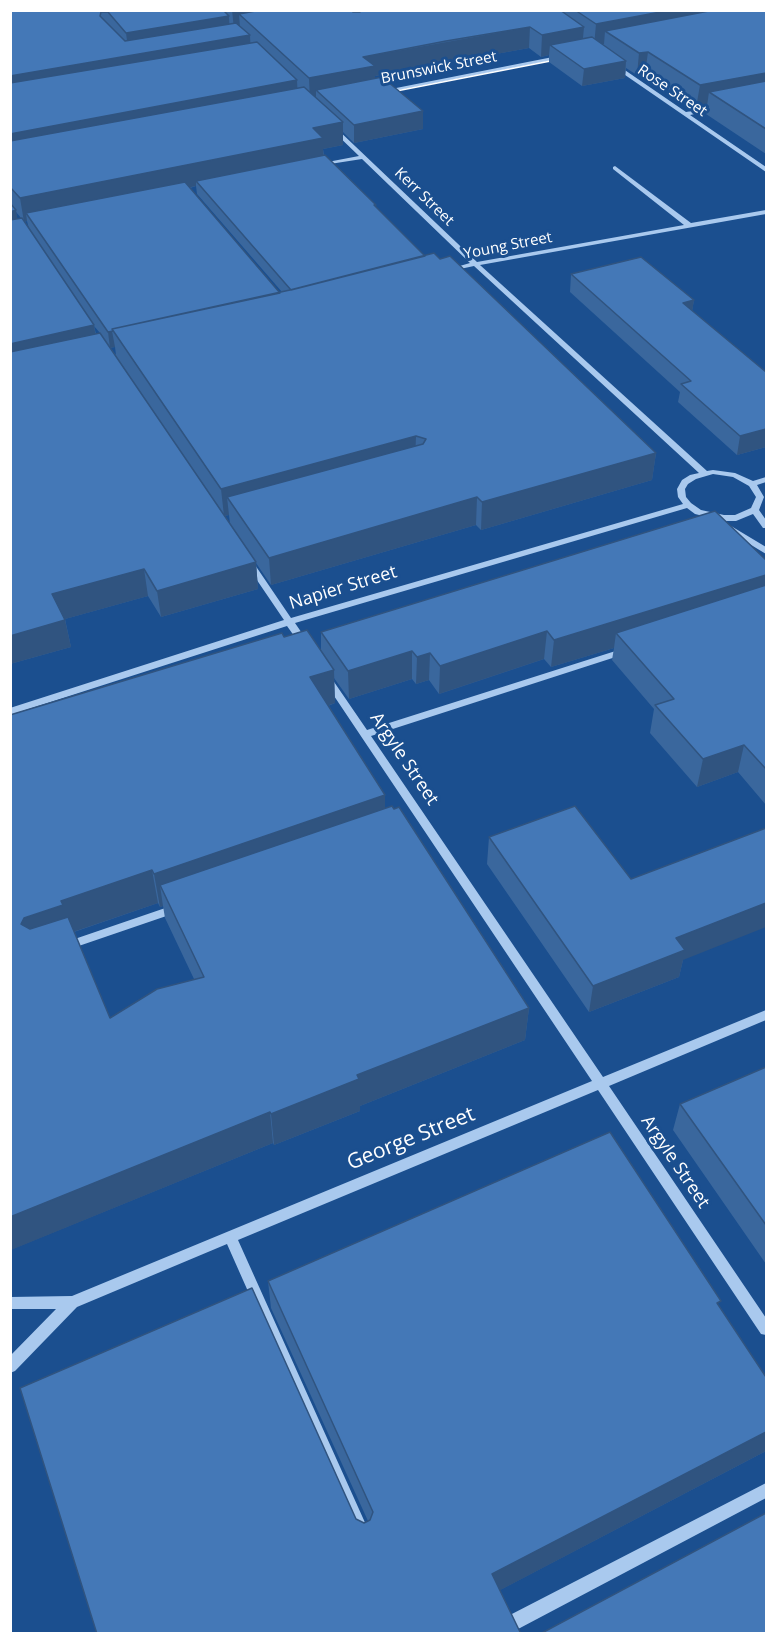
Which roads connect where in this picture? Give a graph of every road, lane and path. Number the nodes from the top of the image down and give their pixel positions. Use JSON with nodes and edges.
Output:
{"nodes":[{"id":1,"x":570,"y":55,"type":"edge"},
{"id":2,"x":609,"y":62,"type":"edge"},
{"id":3,"x":370,"y":93,"type":"edge"},
{"id":4,"x":733,"y":105,"type":"edge"},
{"id":5,"x":686,"y":114,"type":"junction"},
{"id":6,"x":330,"y":125,"type":"edge"},
{"id":7,"x":363,"y":157,"type":"junction"},
{"id":8,"x":309,"y":168,"type":"edge"},
{"id":9,"x":615,"y":168,"type":"dead end"},
{"id":10,"x":766,"y":170,"type":"edge"},
{"id":11,"x":766,"y":212,"type":"edge"},
{"id":12,"x":690,"y":226,"type":"junction"},
{"id":13,"x":476,"y":264,"type":"junction"},
{"id":14,"x":443,"y":273,"type":"edge"},
{"id":15,"x":704,"y":473,"type":"junction"},
{"id":16,"x":766,"y":479,"type":"edge"},
{"id":17,"x":752,"y":484,"type":"junction"},
{"id":18,"x":688,"y":505,"type":"junction"},
{"id":19,"x":755,"y":510,"type":"junction"},
{"id":20,"x":712,"y":517,"type":"junction"},
{"id":21,"x":766,"y":526,"type":"edge"},
{"id":22,"x":766,"y":550,"type":"edge"},
{"id":23,"x":246,"y":558,"type":"edge"},
{"id":24,"x":289,"y":622,"type":"junction"},
{"id":25,"x":633,"y":648,"type":"edge"},
{"id":26,"x":309,"y":651,"type":"edge"},
{"id":27,"x":322,"y":670,"type":"edge"},
{"id":28,"x":10,"y":712,"type":"edge"},
{"id":29,"x":365,"y":734,"type":"junction"},
{"id":30,"x":193,"y":902,"type":"edge"},
{"id":31,"x":60,"y":948,"type":"edge"},
{"id":32,"x":766,"y":1015,"type":"edge"},
{"id":33,"x":600,"y":1084,"type":"junction"},
{"id":34,"x":230,"y":1237,"type":"junction"},
{"id":35,"x":72,"y":1302,"type":"junction"},
{"id":36,"x":10,"y":1303,"type":"edge"},
{"id":37,"x":766,"y":1329,"type":"edge"},
{"id":38,"x":10,"y":1366,"type":"edge"},
{"id":39,"x":766,"y":1490,"type":"edge"},
{"id":40,"x":364,"y":1536,"type":"edge"},
{"id":41,"x":514,"y":1622,"type":"edge"}],
"edges":[{"from":1,"to":3,"type":"street","name":"Brunswick Street"},
{"from":2,"to":5,"type":"street","name":"Rose Street"},
{"from":4,"to":5,"type":"street"},
{"from":5,"to":10,"type":"street","name":"Rose Street"},
{"from":6,"to":7,"type":"street","name":"Kerr Street"},
{"from":7,"to":8,"type":"street"},
{"from":7,"to":13,"type":"street","name":"Kerr Street"},
{"from":9,"to":12,"type":"street"},
{"from":11,"to":12,"type":"street","name":"Young Street"},
{"from":12,"to":13,"type":"street","name":"Young Street"},
{"from":13,"to":14,"type":"street","name":"Young Street"},
{"from":13,"to":15,"type":"street","name":"Kerr Street"},
{"from":15,"to":17,"type":"street"},
{"from":15,"to":18,"type":"street"},
{"from":16,"to":17,"type":"street"},
{"from":17,"to":19,"type":"street"},
{"from":18,"to":20,"type":"street"},
{"from":18,"to":24,"type":"street","name":"Napier Street"},
{"from":19,"to":20,"type":"street"},
{"from":19,"to":21,"type":"street"},
{"from":20,"to":22,"type":"street"},
{"from":23,"to":24,"type":"street"},
{"from":24,"to":26,"type":"street"},
{"from":24,"to":28,"type":"street","name":"Napier Street"},
{"from":25,"to":29,"type":"street"},
{"from":27,"to":29,"type":"street","name":"Argyle Street"},
{"from":29,"to":33,"type":"street","name":"Argyle Street"},
{"from":30,"to":31,"type":"street"},
{"from":32,"to":33,"type":"street","name":"George Street"},
{"from":33,"to":34,"type":"street","name":"George Street"},
{"from":33,"to":37,"type":"street","name":"Argyle Street"},
{"from":34,"to":35,"type":"street","name":"George Street"},
{"from":34,"to":40,"type":"street"},
{"from":35,"to":36,"type":"street","name":"George Street"},
{"from":35,"to":38,"type":"street","name":"George Street"},
{"from":39,"to":41,"type":"street"}]}
